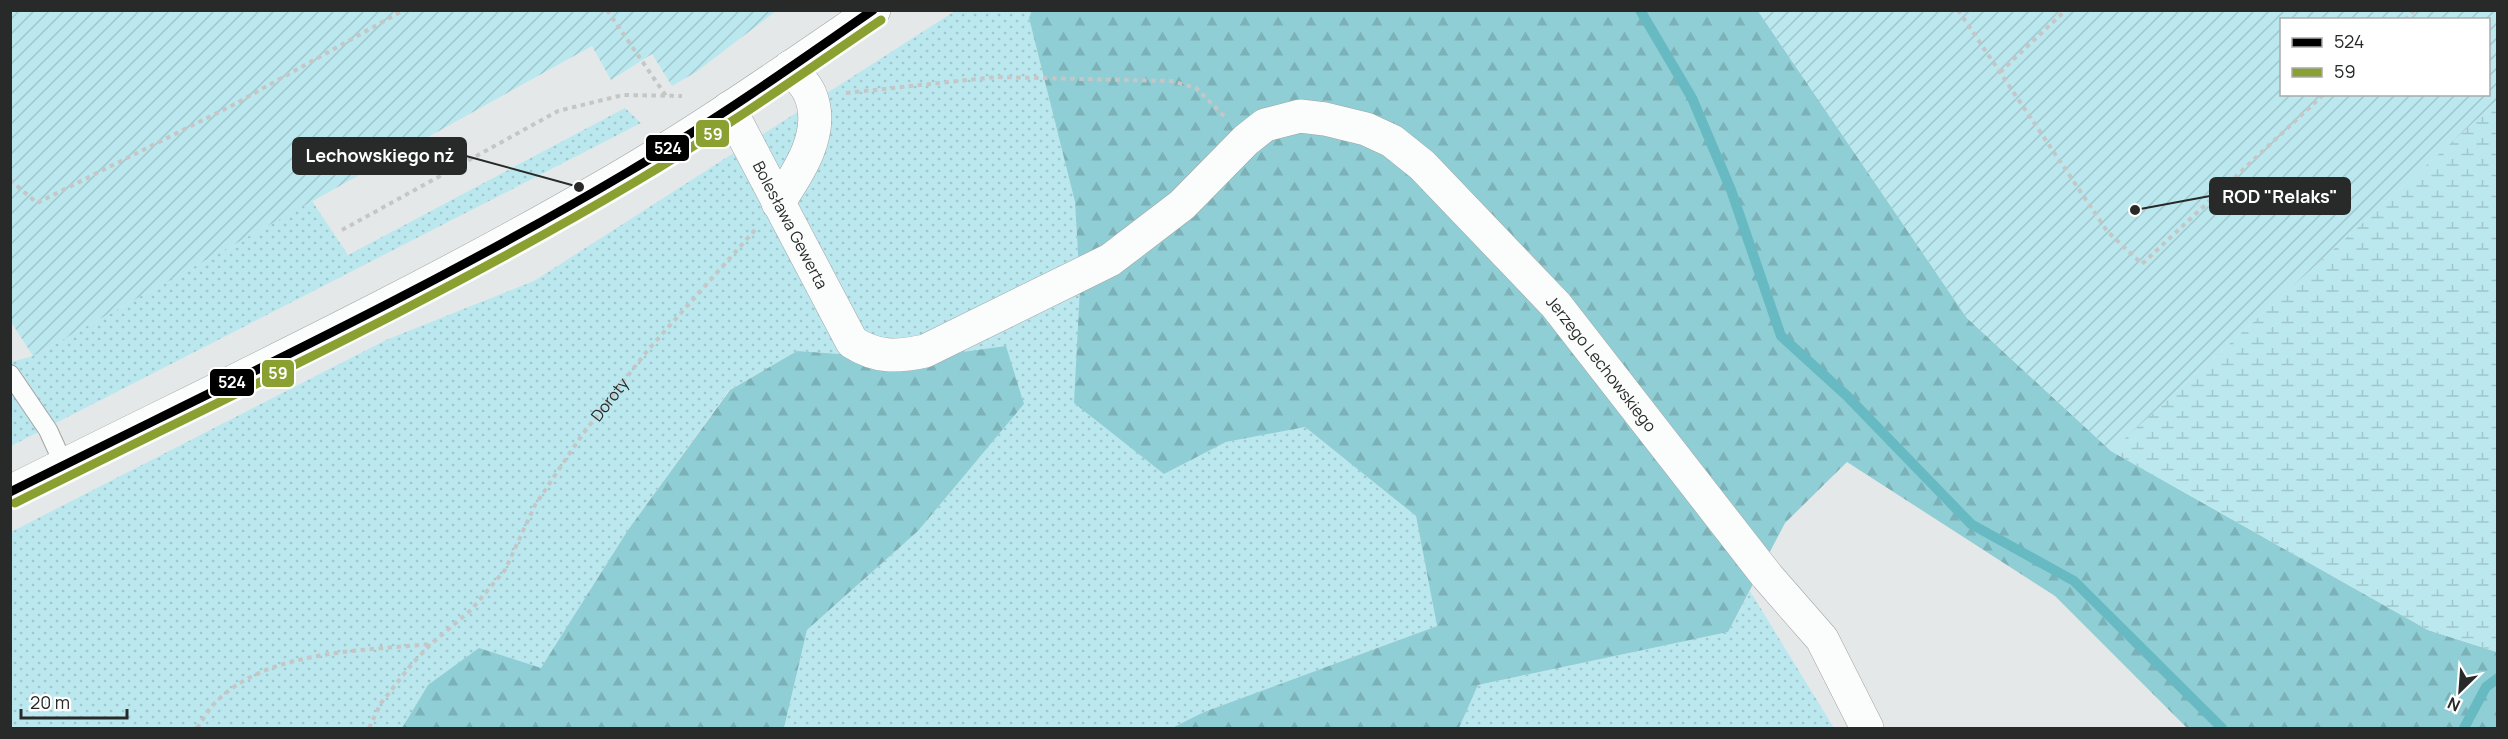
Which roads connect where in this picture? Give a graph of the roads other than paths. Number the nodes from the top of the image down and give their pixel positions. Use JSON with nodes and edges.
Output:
{"nodes":[{"id":1,"x":874,"y":10,"type":"edge"},
{"id":2,"x":800,"y":80,"type":"junction"},
{"id":3,"x":729,"y":108,"type":"junction"},
{"id":4,"x":778,"y":203,"type":"junction"},
{"id":5,"x":852,"y":342,"type":"joint"},
{"id":6,"x":10,"y":374,"type":"edge"},
{"id":7,"x":64,"y":465,"type":"junction"},
{"id":8,"x":10,"y":492,"type":"edge"},
{"id":9,"x":1861,"y":715,"type":"edge"}],
"edges":[{"from":1,"to":2,"type":"street"},
{"from":2,"to":3,"type":"street"},
{"from":2,"to":4,"type":"street"},
{"from":3,"to":4,"type":"street","name":"Bolesława Gewerta"},
{"from":3,"to":7,"type":"street"},
{"from":4,"to":5,"type":"street","name":"Bolesława Gewerta"},
{"from":5,"to":9,"type":"street","name":"Jerzego Lechowskiego"},
{"from":6,"to":7,"type":"lane"},
{"from":7,"to":8,"type":"street"}]}
